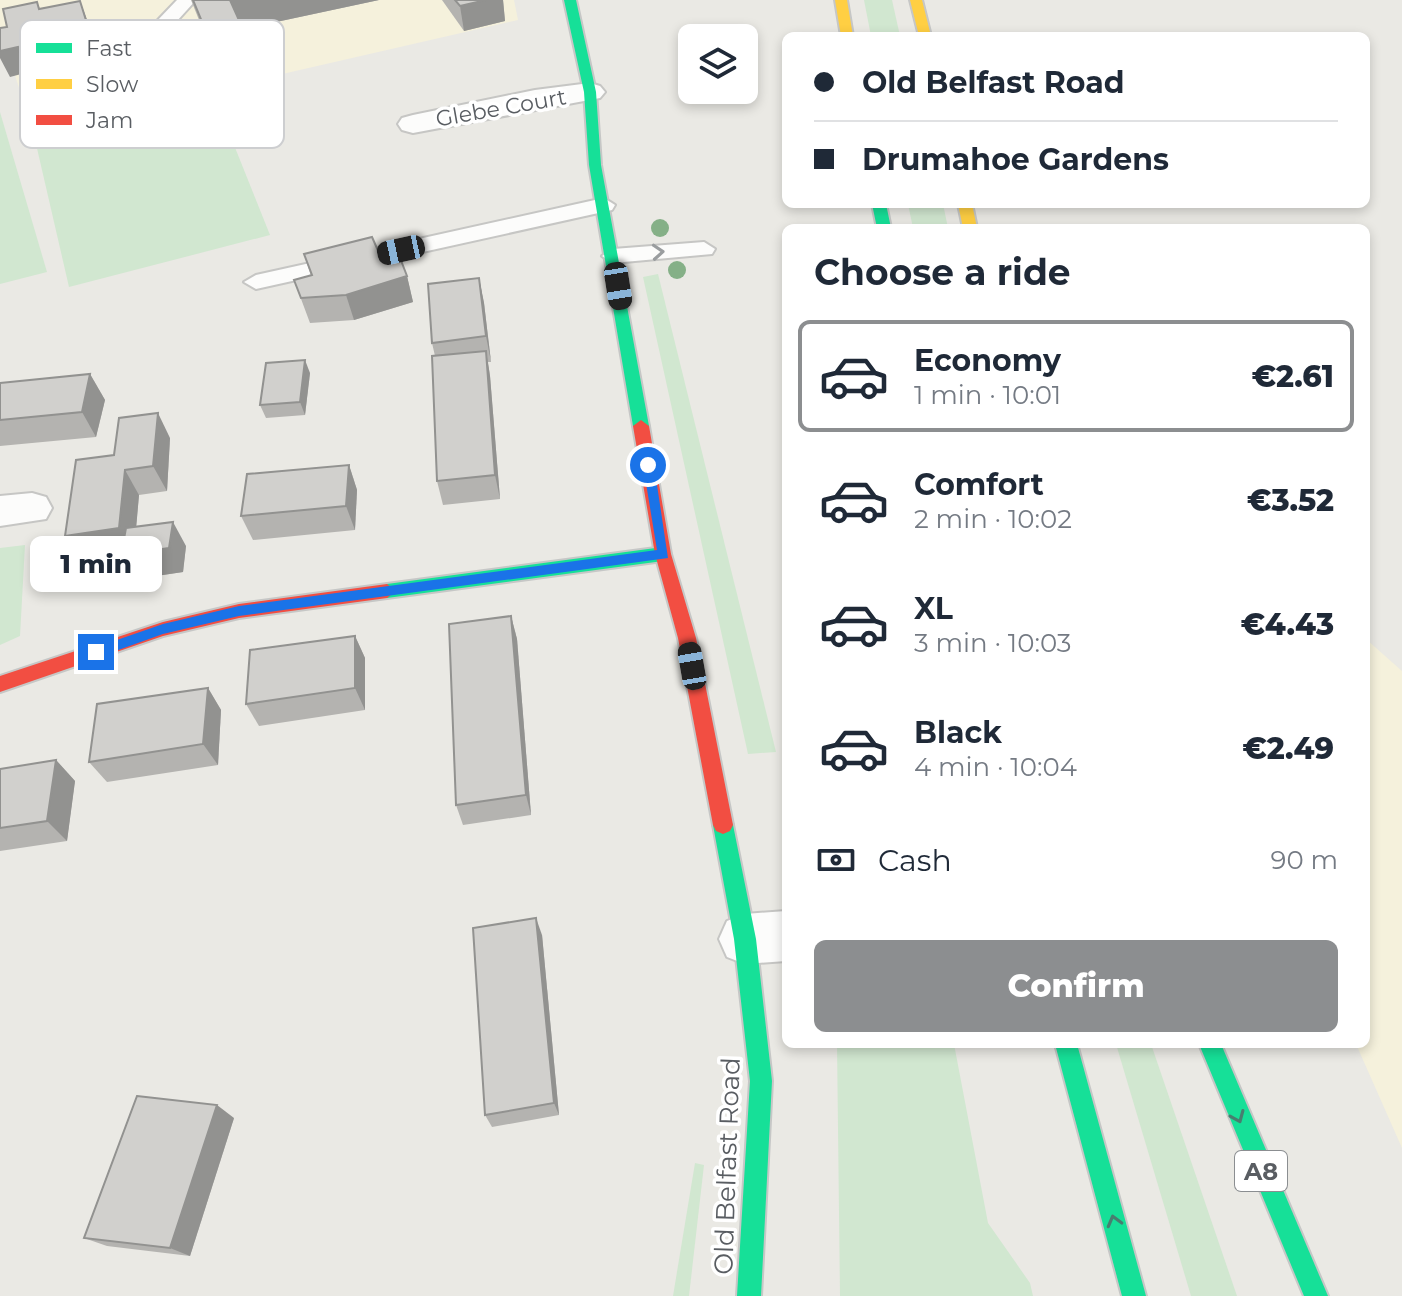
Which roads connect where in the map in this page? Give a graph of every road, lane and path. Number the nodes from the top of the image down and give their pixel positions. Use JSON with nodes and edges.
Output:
{"nodes":[{"id":1,"x":187,"y":0,"type":"edge"},
{"id":2,"x":570,"y":0,"type":"edge"},
{"id":3,"x":841,"y":0,"type":"edge"},
{"id":4,"x":916,"y":0,"type":"edge"},
{"id":5,"x":168,"y":20,"type":"edge"},
{"id":6,"x":846,"y":32,"type":"edge"},
{"id":7,"x":924,"y":32,"type":"edge"},
{"id":8,"x":590,"y":92,"type":"junction"},
{"id":9,"x":413,"y":124,"type":"dead end"},
{"id":10,"x":604,"y":205,"type":"junction"},
{"id":11,"x":704,"y":249,"type":"dead end"},
{"id":12,"x":613,"y":256,"type":"junction"},
{"id":13,"x":256,"y":282,"type":"dead end"},
{"id":14,"x":663,"y":554,"type":"junction"},
{"id":15,"x":0,"y":684,"type":"edge"},
{"id":16,"x":765,"y":938,"type":"edge"},
{"id":17,"x":1067,"y":1048,"type":"edge"},
{"id":18,"x":1212,"y":1048,"type":"edge"},
{"id":19,"x":749,"y":1296,"type":"edge"},
{"id":20,"x":1134,"y":1296,"type":"edge"},
{"id":21,"x":1316,"y":1296,"type":"edge"}],
"edges":[{"from":1,"to":5,"type":"lane"},
{"from":2,"to":8,"type":"main road","name":"Old Belfast Road"},
{"from":3,"to":6,"type":"main road"},
{"from":4,"to":7,"type":"main road"},
{"from":8,"to":9,"type":"street","name":"Glebe Court"},
{"from":8,"to":10,"type":"main road","name":"Old Belfast Road"},
{"from":10,"to":12,"type":"main road","name":"Old Belfast Road"},
{"from":10,"to":13,"type":"lane"},
{"from":12,"to":11,"type":"lane","one_way":true},
{"from":12,"to":14,"type":"main road","name":"Old Belfast Road"},
{"from":14,"to":15,"type":"main road"},
{"from":14,"to":16,"type":"main road","name":"Old Belfast Road"},
{"from":16,"to":19,"type":"main road","name":"Old Belfast Road"},
{"from":20,"to":17,"type":"main road","one_way":true},
{"from":18,"to":21,"type":"main road","number":"A8","one_way":true}]}
